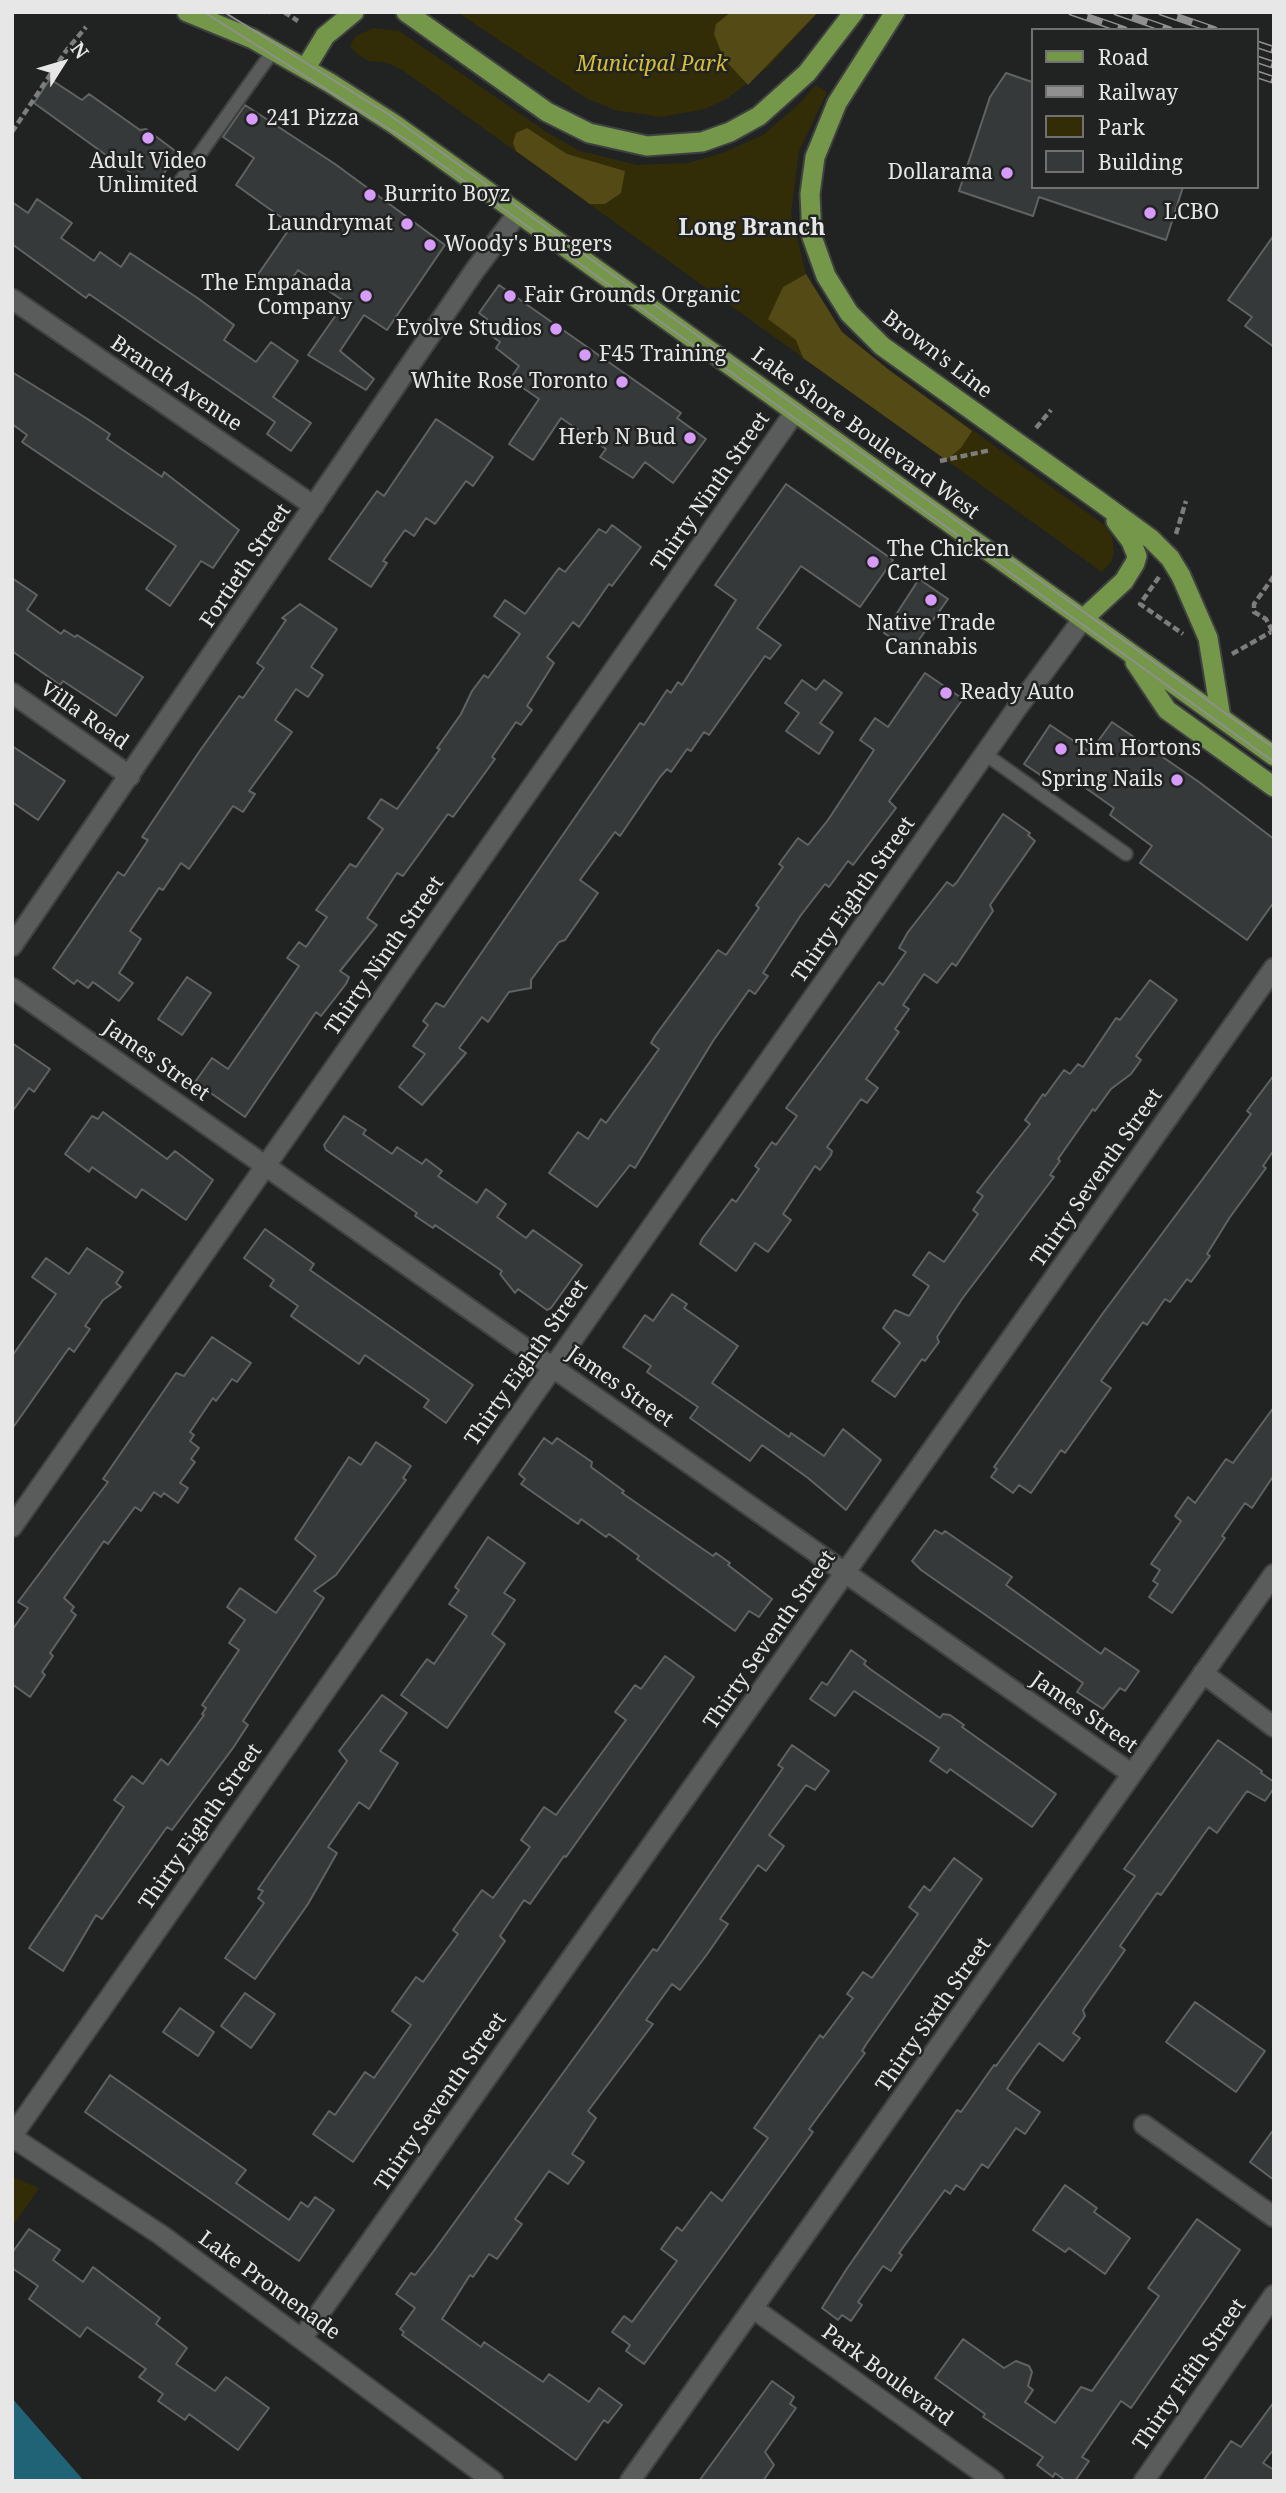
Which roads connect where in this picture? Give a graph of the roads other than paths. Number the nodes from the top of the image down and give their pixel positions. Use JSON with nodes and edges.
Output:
{"nodes":[{"id":1,"x":354,"y":12,"type":"edge"},
{"id":2,"x":406,"y":12,"type":"edge"},
{"id":3,"x":854,"y":12,"type":"edge"},
{"id":4,"x":895,"y":12,"type":"edge"},
{"id":5,"x":191,"y":13,"type":"edge"},
{"id":6,"x":273,"y":51,"type":"junction"},
{"id":7,"x":305,"y":69,"type":"junction"},
{"id":8,"x":177,"y":186,"type":"dead end"},
{"id":9,"x":519,"y":213,"type":"junction"},
{"id":10,"x":12,"y":299,"type":"edge"},
{"id":11,"x":795,"y":412,"type":"junction"},
{"id":12,"x":1099,"y":501,"type":"junction"},
{"id":13,"x":314,"y":506,"type":"junction"},
{"id":14,"x":1083,"y":619,"type":"junction"},
{"id":15,"x":1127,"y":650,"type":"junction"},
{"id":16,"x":12,"y":693,"type":"edge"},
{"id":17,"x":1221,"y":718,"type":"junction"},
{"id":18,"x":985,"y":754,"type":"junction"},
{"id":19,"x":1274,"y":756,"type":"edge"},
{"id":20,"x":130,"y":776,"type":"junction"},
{"id":21,"x":1274,"y":787,"type":"edge"},
{"id":22,"x":1126,"y":854,"type":"dead end"},
{"id":23,"x":12,"y":946,"type":"edge"},
{"id":24,"x":1270,"y":980,"type":"edge"},
{"id":25,"x":12,"y":988,"type":"edge"},
{"id":26,"x":266,"y":1166,"type":"junction"},
{"id":27,"x":553,"y":1367,"type":"junction"},
{"id":28,"x":12,"y":1527,"type":"edge"},
{"id":29,"x":845,"y":1573,"type":"junction"},
{"id":30,"x":1274,"y":1573,"type":"edge"},
{"id":31,"x":1203,"y":1673,"type":"junction"},
{"id":32,"x":1274,"y":1727,"type":"edge"},
{"id":33,"x":1132,"y":1774,"type":"junction"},
{"id":34,"x":1144,"y":2125,"type":"dead end"},
{"id":35,"x":12,"y":2136,"type":"edge"},
{"id":36,"x":1274,"y":2217,"type":"edge"},
{"id":37,"x":1274,"y":2295,"type":"edge"},
{"id":38,"x":754,"y":2309,"type":"junction"},
{"id":39,"x":302,"y":2338,"type":"junction"},
{"id":40,"x":494,"y":2481,"type":"edge"},
{"id":41,"x":630,"y":2481,"type":"edge"},
{"id":42,"x":994,"y":2481,"type":"edge"},
{"id":43,"x":1144,"y":2481,"type":"edge"}],
"edges":[{"from":1,"to":7,"type":"main road"},
{"from":2,"to":3,"type":"main road"},
{"from":4,"to":12,"type":"main road","name":"Brown's Line"},
{"from":5,"to":6,"type":"main road","name":"Lake Shore Boulevard West"},
{"from":6,"to":7,"type":"main road","name":"Lake Shore Boulevard West"},
{"from":6,"to":8,"type":"lane"},
{"from":7,"to":9,"type":"main road","name":"Lake Shore Boulevard West"},
{"from":9,"to":11,"type":"main road","name":"Lake Shore Boulevard West"},
{"from":9,"to":13,"type":"street","name":"Fortieth Street"},
{"from":10,"to":13,"type":"street","name":"Branch Avenue"},
{"from":11,"to":14,"type":"main road","name":"Lake Shore Boulevard West"},
{"from":11,"to":26,"type":"street","name":"Thirty Ninth Street"},
{"from":12,"to":14,"type":"main road","name":"Brown's Line"},
{"from":12,"to":17,"type":"main road","name":"Brown's Line"},
{"from":13,"to":20,"type":"street","name":"Fortieth Street"},
{"from":14,"to":15,"type":"main road","name":"Lake Shore Boulevard West"},
{"from":14,"to":18,"type":"street","name":"Thirty Eighth Street"},
{"from":15,"to":17,"type":"main road","name":"Lake Shore Boulevard West"},
{"from":15,"to":21,"type":"main road","name":"Lake Shore Boulevard West"},
{"from":16,"to":20,"type":"street","name":"Villa Road"},
{"from":17,"to":19,"type":"main road","name":"Lake Shore Boulevard West"},
{"from":18,"to":22,"type":"lane"},
{"from":18,"to":27,"type":"street","name":"Thirty Eighth Street"},
{"from":20,"to":23,"type":"street","name":"Fortieth Street"},
{"from":24,"to":29,"type":"street","name":"Thirty Seventh Street"},
{"from":25,"to":26,"type":"street","name":"James Street"},
{"from":26,"to":27,"type":"street","name":"James Street"},
{"from":26,"to":28,"type":"street","name":"Thirty Ninth Street"},
{"from":27,"to":29,"type":"street","name":"James Street"},
{"from":27,"to":35,"type":"street","name":"Thirty Eighth Street"},
{"from":29,"to":33,"type":"street","name":"James Street"},
{"from":29,"to":39,"type":"street","name":"Thirty Seventh Street"},
{"from":30,"to":31,"type":"street","name":"Thirty Sixth Street"},
{"from":31,"to":32,"type":"street"},
{"from":31,"to":33,"type":"street","name":"Thirty Sixth Street"},
{"from":33,"to":38,"type":"street","name":"Thirty Sixth Street"},
{"from":34,"to":36,"type":"street"},
{"from":35,"to":39,"type":"street","name":"Lake Promenade"},
{"from":37,"to":43,"type":"street","name":"Thirty Fifth Street"},
{"from":38,"to":41,"type":"street","name":"Thirty Sixth Street"},
{"from":38,"to":42,"type":"street","name":"Park Boulevard"},
{"from":39,"to":40,"type":"street","name":"Lake Promenade"}]}
